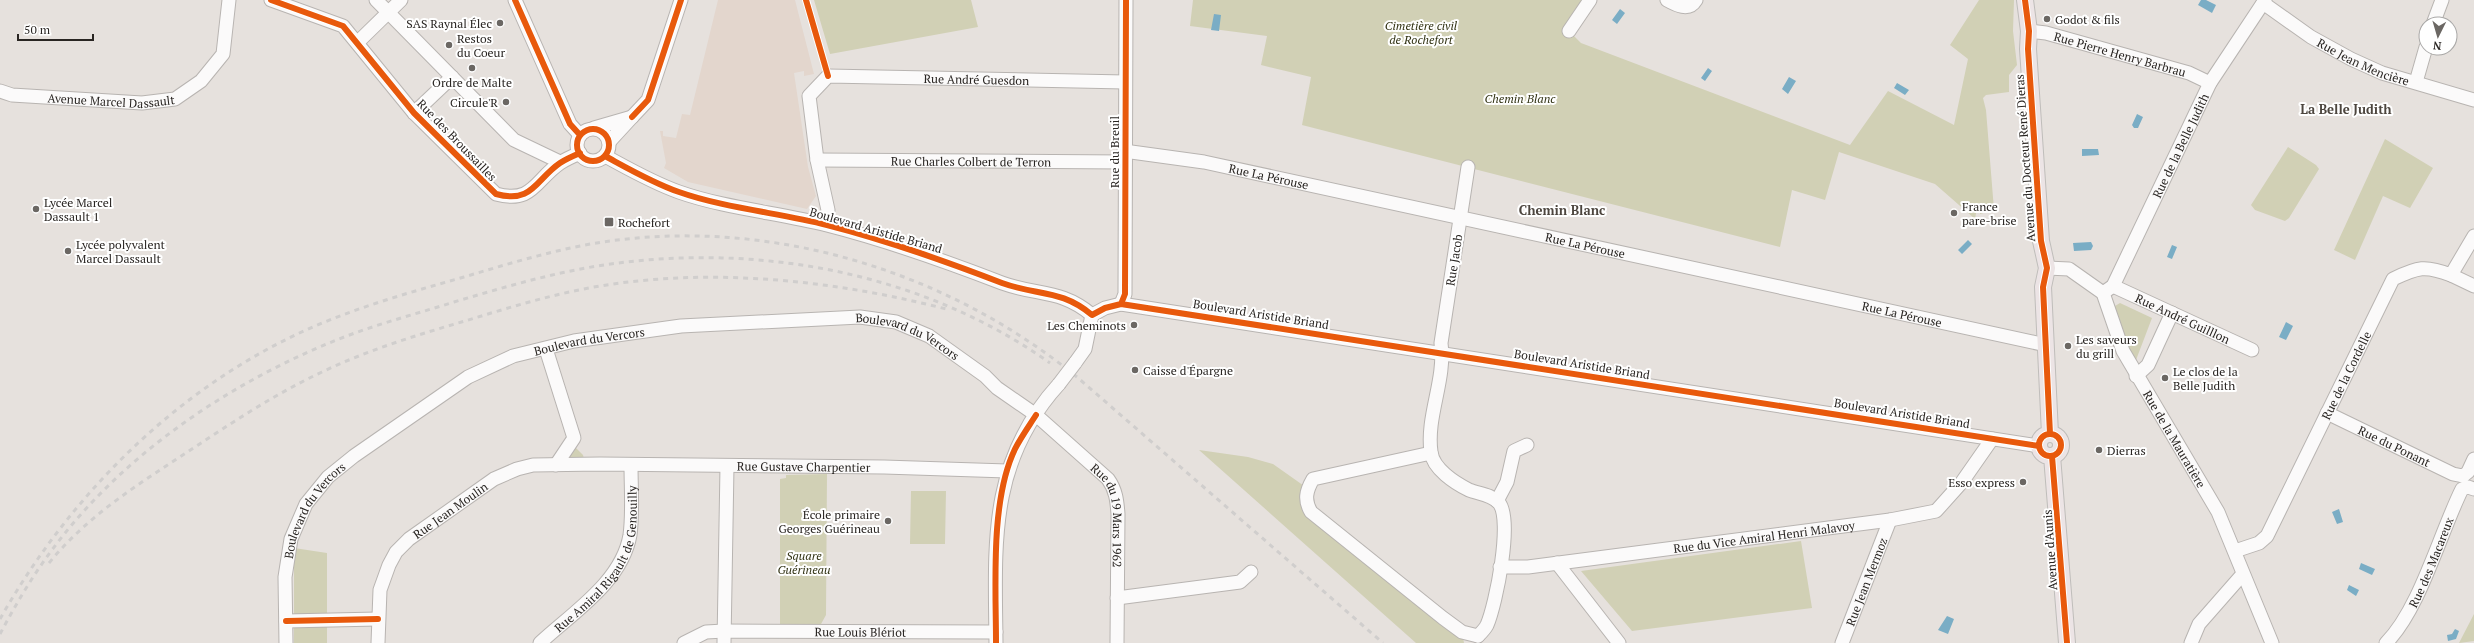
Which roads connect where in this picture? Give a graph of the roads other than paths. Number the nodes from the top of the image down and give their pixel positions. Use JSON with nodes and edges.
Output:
{"nodes":[{"id":1,"x":229,"y":0,"type":"edge"},
{"id":2,"x":271,"y":0,"type":"edge"},
{"id":3,"x":376,"y":0,"type":"edge"},
{"id":4,"x":401,"y":0,"type":"edge"},
{"id":5,"x":515,"y":0,"type":"edge"},
{"id":6,"x":681,"y":0,"type":"edge"},
{"id":7,"x":1126,"y":0,"type":"edge"},
{"id":8,"x":1590,"y":0,"type":"edge"},
{"id":9,"x":1666,"y":0,"type":"edge"},
{"id":10,"x":1696,"y":0,"type":"edge"},
{"id":11,"x":2025,"y":0,"type":"edge"},
{"id":12,"x":2442,"y":0,"type":"edge"},
{"id":13,"x":2264,"y":1,"type":"edge"},
{"id":14,"x":388,"y":12,"type":"junction"},
{"id":15,"x":2436,"y":16,"type":"edge"},
{"id":16,"x":1569,"y":31,"type":"dead end"},
{"id":17,"x":2029,"y":31,"type":"junction"},
{"id":18,"x":358,"y":42,"type":"junction"},
{"id":19,"x":2423,"y":56,"type":"edge"},
{"id":20,"x":452,"y":77,"type":"junction"},
{"id":21,"x":1125,"y":82,"type":"junction"},
{"id":22,"x":2210,"y":82,"type":"junction"},
{"id":23,"x":2416,"y":82,"type":"junction"},
{"id":24,"x":0,"y":92,"type":"edge"},
{"id":25,"x":2474,"y":100,"type":"edge"},
{"id":26,"x":414,"y":113,"type":"junction"},
{"id":27,"x":632,"y":117,"type":"junction"},
{"id":28,"x":594,"y":128,"type":"junction"},
{"id":29,"x":580,"y":135,"type":"junction"},
{"id":30,"x":609,"y":142,"type":"junction"},
{"id":31,"x":580,"y":153,"type":"junction"},
{"id":32,"x":605,"y":156,"type":"junction"},
{"id":33,"x":1125,"y":157,"type":"junction"},
{"id":34,"x":817,"y":160,"type":"junction"},
{"id":35,"x":560,"y":162,"type":"junction"},
{"id":36,"x":1468,"y":167,"type":"dead end"},
{"id":37,"x":1460,"y":219,"type":"junction"},
{"id":38,"x":825,"y":224,"type":"junction"},
{"id":39,"x":2474,"y":236,"type":"edge"},
{"id":40,"x":2047,"y":268,"type":"junction"},
{"id":41,"x":2451,"y":275,"type":"junction"},
{"id":42,"x":2474,"y":286,"type":"edge"},
{"id":43,"x":2108,"y":289,"type":"junction"},
{"id":44,"x":1121,"y":304,"type":"junction"},
{"id":45,"x":2172,"y":313,"type":"junction"},
{"id":46,"x":1092,"y":315,"type":"junction"},
{"id":47,"x":2046,"y":345,"type":"junction"},
{"id":48,"x":546,"y":349,"type":"junction"},
{"id":49,"x":2252,"y":350,"type":"dead end"},
{"id":50,"x":1442,"y":353,"type":"junction"},
{"id":51,"x":2136,"y":376,"type":"junction"},
{"id":52,"x":2327,"y":413,"type":"junction"},
{"id":53,"x":1036,"y":415,"type":"junction"},
{"id":54,"x":2050,"y":434,"type":"junction"},
{"id":55,"x":1992,"y":439,"type":"junction"},
{"id":56,"x":1527,"y":445,"type":"dead end"},
{"id":57,"x":2039,"y":446,"type":"junction"},
{"id":58,"x":1431,"y":453,"type":"junction"},
{"id":59,"x":2052,"y":456,"type":"junction"},
{"id":60,"x":2474,"y":459,"type":"edge"},
{"id":61,"x":600,"y":464,"type":"joint"},
{"id":62,"x":556,"y":465,"type":"junction"},
{"id":63,"x":632,"y":465,"type":"junction"},
{"id":64,"x":727,"y":466,"type":"junction"},
{"id":65,"x":1007,"y":471,"type":"junction"},
{"id":66,"x":2467,"y":484,"type":"edge"},
{"id":67,"x":1498,"y":502,"type":"junction"},
{"id":68,"x":1890,"y":520,"type":"junction"},
{"id":69,"x":2235,"y":551,"type":"junction"},
{"id":70,"x":1557,"y":563,"type":"junction"},
{"id":71,"x":1500,"y":567,"type":"junction"},
{"id":72,"x":1251,"y":572,"type":"dead end"},
{"id":73,"x":2242,"y":575,"type":"junction"},
{"id":74,"x":1117,"y":598,"type":"junction"},
{"id":75,"x":378,"y":619,"type":"junction"},
{"id":76,"x":286,"y":621,"type":"junction"},
{"id":77,"x":724,"y":637,"type":"edge"},
{"id":78,"x":820,"y":637,"type":"edge"},
{"id":79,"x":996,"y":637,"type":"edge"},
{"id":80,"x":1478,"y":640,"type":"edge"},
{"id":81,"x":286,"y":643,"type":"edge"},
{"id":82,"x":378,"y":643,"type":"edge"},
{"id":83,"x":540,"y":643,"type":"edge"},
{"id":84,"x":684,"y":643,"type":"edge"},
{"id":85,"x":1117,"y":643,"type":"edge"},
{"id":86,"x":1619,"y":643,"type":"edge"},
{"id":87,"x":1842,"y":643,"type":"edge"},
{"id":88,"x":2067,"y":643,"type":"edge"},
{"id":89,"x":2191,"y":643,"type":"edge"},
{"id":90,"x":2272,"y":643,"type":"edge"},
{"id":91,"x":2386,"y":643,"type":"edge"}],
"edges":[{"from":1,"to":24,"type":"street","name":"Avenue Marcel Dassault"},
{"from":2,"to":18,"type":"street","name":"Rue des Broussailles"},
{"from":3,"to":14,"type":"street"},
{"from":4,"to":14,"type":"street"},
{"from":5,"to":29,"type":"street"},
{"from":6,"to":27,"type":"street"},
{"from":7,"to":21,"type":"street","name":"Rue du Breuil"},
{"from":8,"to":16,"type":"street"},
{"from":9,"to":10,"type":"street"},
{"from":11,"to":17,"type":"main road","name":"Avenue du Docteur René Dieras"},
{"from":12,"to":15,"type":"street"},
{"from":13,"to":22,"type":"street","name":"Rue de la Belle Judith"},
{"from":13,"to":23,"type":"street","name":"Rue Jean Mencière"},
{"from":14,"to":18,"type":"street"},
{"from":14,"to":20,"type":"street"},
{"from":17,"to":22,"type":"street","name":"Rue Pierre Henry Barbrau"},
{"from":17,"to":40,"type":"main road","name":"Avenue du Docteur René Dieras"},
{"from":18,"to":26,"type":"street","name":"Rue des Broussailles"},
{"from":19,"to":23,"type":"street"},
{"from":20,"to":26,"type":"street"},
{"from":20,"to":35,"type":"street"},
{"from":21,"to":33,"type":"street","name":"Rue du Breuil"},
{"from":21,"to":34,"type":"street","name":"Rue André Guesdon"},
{"from":22,"to":43,"type":"street","name":"Rue de la Belle Judith"},
{"from":23,"to":25,"type":"street","name":"Rue Jean Mencière"},
{"from":26,"to":35,"type":"street","name":"Rue des Broussailles"},
{"from":27,"to":28,"type":"street"},
{"from":27,"to":30,"type":"street"},
{"from":28,"to":29,"type":"street"},
{"from":28,"to":30,"type":"street"},
{"from":29,"to":31,"type":"street"},
{"from":30,"to":32,"type":"street"},
{"from":31,"to":32,"type":"street"},
{"from":31,"to":35,"type":"street","name":"Rue des Broussailles"},
{"from":32,"to":38,"type":"street","name":"Boulevard Aristide Briand"},
{"from":33,"to":34,"type":"street","name":"Rue Charles Colbert de Terron"},
{"from":33,"to":37,"type":"street","name":"Rue La Pérouse"},
{"from":33,"to":44,"type":"street","name":"Rue du Breuil"},
{"from":34,"to":38,"type":"street"},
{"from":36,"to":37,"type":"street","name":"Rue Jacob"},
{"from":37,"to":47,"type":"street","name":"Rue La Pérouse"},
{"from":37,"to":50,"type":"street","name":"Rue Jacob"},
{"from":38,"to":46,"type":"street","name":"Boulevard Aristide Briand"},
{"from":39,"to":41,"type":"street"},
{"from":40,"to":43,"type":"street"},
{"from":40,"to":47,"type":"main road","name":"Avenue du Docteur René Dieras"},
{"from":41,"to":42,"type":"street","name":"Rue de la Cordelle"},
{"from":41,"to":52,"type":"street","name":"Rue de la Cordelle"},
{"from":43,"to":45,"type":"street","name":"Rue André Guilllon"},
{"from":43,"to":51,"type":"street","name":"Rue de la Mauratière"},
{"from":44,"to":46,"type":"street"},
{"from":44,"to":50,"type":"street","name":"Boulevard Aristide Briand"},
{"from":45,"to":49,"type":"street","name":"Rue André Guilllon"},
{"from":45,"to":51,"type":"street"},
{"from":46,"to":53,"type":"street","bridge":true},
{"from":47,"to":54,"type":"main road","name":"Avenue du Docteur René Dieras"},
{"from":48,"to":53,"type":"street","name":"Boulevard du Vercors"},
{"from":48,"to":62,"type":"street"},
{"from":48,"to":76,"type":"street","name":"Boulevard du Vercors"},
{"from":50,"to":55,"type":"street","name":"Boulevard Aristide Briand"},
{"from":50,"to":58,"type":"street","name":"Rue Jacob"},
{"from":51,"to":69,"type":"street","name":"Rue de la Mauratière"},
{"from":52,"to":66,"type":"street","name":"Rue du Ponant"},
{"from":52,"to":69,"type":"street","name":"Rue de la Cordelle"},
{"from":53,"to":65,"type":"street"},
{"from":53,"to":74,"type":"street","name":"Rue du 19 Mars 1962"},
{"from":54,"to":57,"type":"main road"},
{"from":54,"to":59,"type":"main road"},
{"from":55,"to":57,"type":"street","name":"Boulevard Aristide Briand"},
{"from":55,"to":68,"type":"street","name":"Rue du Vice Amiral Henri Malavoy"},
{"from":56,"to":67,"type":"street"},
{"from":57,"to":59,"type":"main road"},
{"from":58,"to":67,"type":"street"},
{"from":58,"to":80,"type":"street"},
{"from":59,"to":88,"type":"main road","name":"Avenue d'Aunis"},
{"from":60,"to":66,"type":"street","name":"Rue des Macareux"},
{"from":61,"to":62,"type":"street","name":"Rue Jean Moulin"},
{"from":61,"to":63,"type":"street","name":"Rue Gustave Charpentier"},
{"from":62,"to":75,"type":"street","name":"Rue Jean Moulin"},
{"from":63,"to":64,"type":"street","name":"Rue Gustave Charpentier"},
{"from":63,"to":83,"type":"street","name":"Rue Amiral Rigault de Genouilly"},
{"from":64,"to":65,"type":"street","name":"Rue Gustave Charpentier"},
{"from":64,"to":77,"type":"street"},
{"from":65,"to":79,"type":"street"},
{"from":66,"to":91,"type":"street","name":"Rue des Macareux"},
{"from":67,"to":71,"type":"street"},
{"from":68,"to":70,"type":"street","name":"Rue du Vice Amiral Henri Malavoy"},
{"from":68,"to":87,"type":"street","name":"Rue Jean Mermoz"},
{"from":69,"to":73,"type":"street","name":"Rue de la Mauratière"},
{"from":70,"to":71,"type":"street","name":"Rue du Vice Amiral Henri Malavoy"},
{"from":70,"to":86,"type":"street"},
{"from":71,"to":80,"type":"street"},
{"from":72,"to":74,"type":"street"},
{"from":73,"to":89,"type":"street"},
{"from":73,"to":90,"type":"street","name":"Rue de la Mauratière"},
{"from":74,"to":85,"type":"street","name":"Rue du 19 Mars 1962"},
{"from":75,"to":76,"type":"street"},
{"from":75,"to":82,"type":"street","name":"Rue Jean Moulin"},
{"from":76,"to":81,"type":"street","name":"Boulevard du Vercors"},
{"from":77,"to":78,"type":"street","name":"Rue Louis Blériot"},
{"from":77,"to":84,"type":"street","name":"Rue Louis Blériot"},
{"from":78,"to":79,"type":"street","name":"Rue Louis Blériot"}]}
